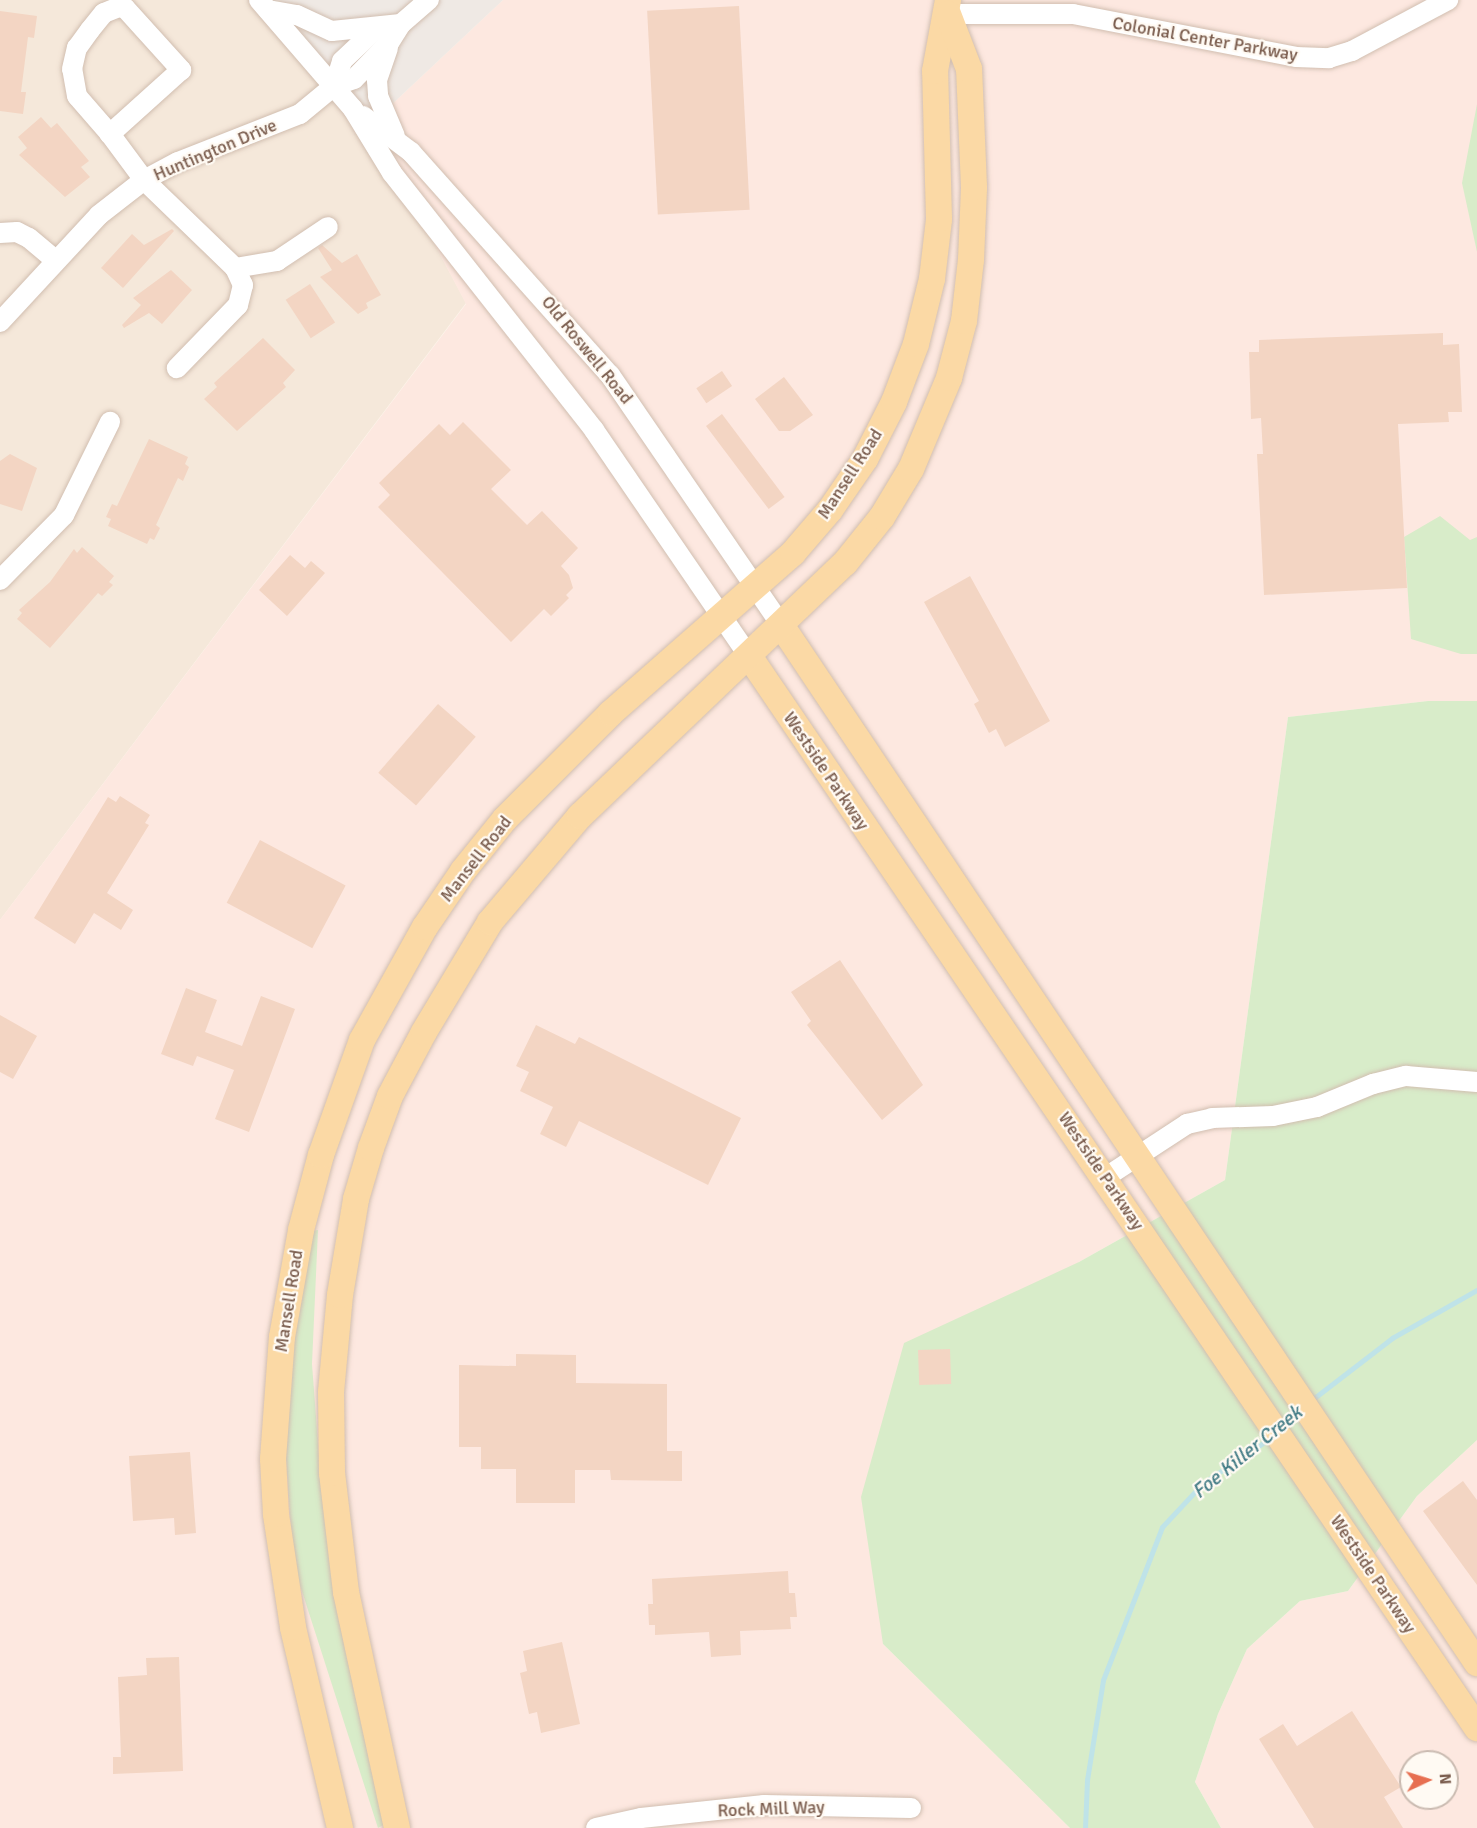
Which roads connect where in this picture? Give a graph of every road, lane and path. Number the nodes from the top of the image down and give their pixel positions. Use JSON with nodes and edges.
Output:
{"nodes":[{"id":1,"x":429,"y":0,"type":"edge"},
{"id":2,"x":1448,"y":0,"type":"edge"},
{"id":3,"x":264,"y":5,"type":"edge"},
{"id":4,"x":948,"y":7,"type":"edge"},
{"id":5,"x":383,"y":36,"type":"junction"},
{"id":6,"x":334,"y":86,"type":"junction"},
{"id":7,"x":353,"y":109,"type":"junction"},
{"id":8,"x":110,"y":134,"type":"junction"},
{"id":9,"x":400,"y":144,"type":"junction"},
{"id":10,"x":144,"y":180,"type":"junction"},
{"id":11,"x":328,"y":226,"type":"dead end"},
{"id":12,"x":0,"y":232,"type":"edge"},
{"id":13,"x":56,"y":261,"type":"junction"},
{"id":14,"x":235,"y":268,"type":"junction"},
{"id":15,"x":0,"y":322,"type":"edge"},
{"id":16,"x":177,"y":368,"type":"dead end"},
{"id":17,"x":110,"y":422,"type":"dead end"},
{"id":18,"x":0,"y":580,"type":"edge"},
{"id":19,"x":756,"y":587,"type":"junction"},
{"id":20,"x":723,"y":616,"type":"junction"},
{"id":21,"x":782,"y":625,"type":"junction"},
{"id":22,"x":749,"y":656,"type":"junction"},
{"id":23,"x":1477,"y":1082,"type":"edge"},
{"id":24,"x":1135,"y":1157,"type":"junction"},
{"id":25,"x":1106,"y":1177,"type":"junction"},
{"id":26,"x":1477,"y":1663,"type":"edge"},
{"id":27,"x":1477,"y":1728,"type":"edge"},
{"id":28,"x":334,"y":1801,"type":"junction"},
{"id":29,"x":911,"y":1808,"type":"dead end"},
{"id":30,"x":326,"y":1828,"type":"edge"},
{"id":31,"x":340,"y":1828,"type":"edge"},
{"id":32,"x":398,"y":1828,"type":"edge"},
{"id":33,"x":596,"y":1828,"type":"edge"}],
"edges":[{"from":1,"to":5,"type":"street"},
{"from":2,"to":4,"type":"street","name":"Colonial Center Parkway"},
{"from":3,"to":5,"type":"street"},
{"from":3,"to":6,"type":"street","name":"Old Roswell Road"},
{"from":4,"to":19,"type":"main road","name":"Mansell Road"},
{"from":4,"to":21,"type":"main road"},
{"from":5,"to":6,"type":"street","name":"Huntington Drive"},
{"from":5,"to":9,"type":"street"},
{"from":6,"to":7,"type":"street","name":"Old Roswell Road"},
{"from":6,"to":10,"type":"street","name":"Huntington Drive"},
{"from":7,"to":9,"type":"street","name":"Old Roswell Road"},
{"from":7,"to":20,"type":"street","name":"Old Roswell Road"},
{"from":8,"to":8,"type":"street"},
{"from":8,"to":10,"type":"street"},
{"from":9,"to":19,"type":"street","name":"Old Roswell Road"},
{"from":10,"to":13,"type":"street","name":"Huntington Drive"},
{"from":10,"to":14,"type":"street"},
{"from":11,"to":14,"type":"street"},
{"from":12,"to":13,"type":"street"},
{"from":13,"to":15,"type":"street","name":"Huntington Drive"},
{"from":14,"to":16,"type":"street"},
{"from":17,"to":18,"type":"street"},
{"from":19,"to":20,"type":"main road","name":"Mansell Road"},
{"from":19,"to":21,"type":"street","name":"Old Roswell Road"},
{"from":20,"to":22,"type":"street","name":"Westside Parkway"},
{"from":20,"to":28,"type":"main road","name":"Mansell Road"},
{"from":21,"to":22,"type":"main road"},
{"from":21,"to":24,"type":"main road","name":"Westside Parkway"},
{"from":22,"to":25,"type":"main road","name":"Westside Parkway"},
{"from":22,"to":32,"type":"main road"},
{"from":23,"to":24,"type":"street"},
{"from":24,"to":25,"type":"street"},
{"from":24,"to":26,"type":"main road","name":"Westside Parkway"},
{"from":25,"to":27,"type":"main road","name":"Westside Parkway"},
{"from":28,"to":30,"type":"main road"},
{"from":28,"to":31,"type":"main road","name":"Mansell Road"},
{"from":29,"to":33,"type":"street","name":"Rock Mill Way"}]}
